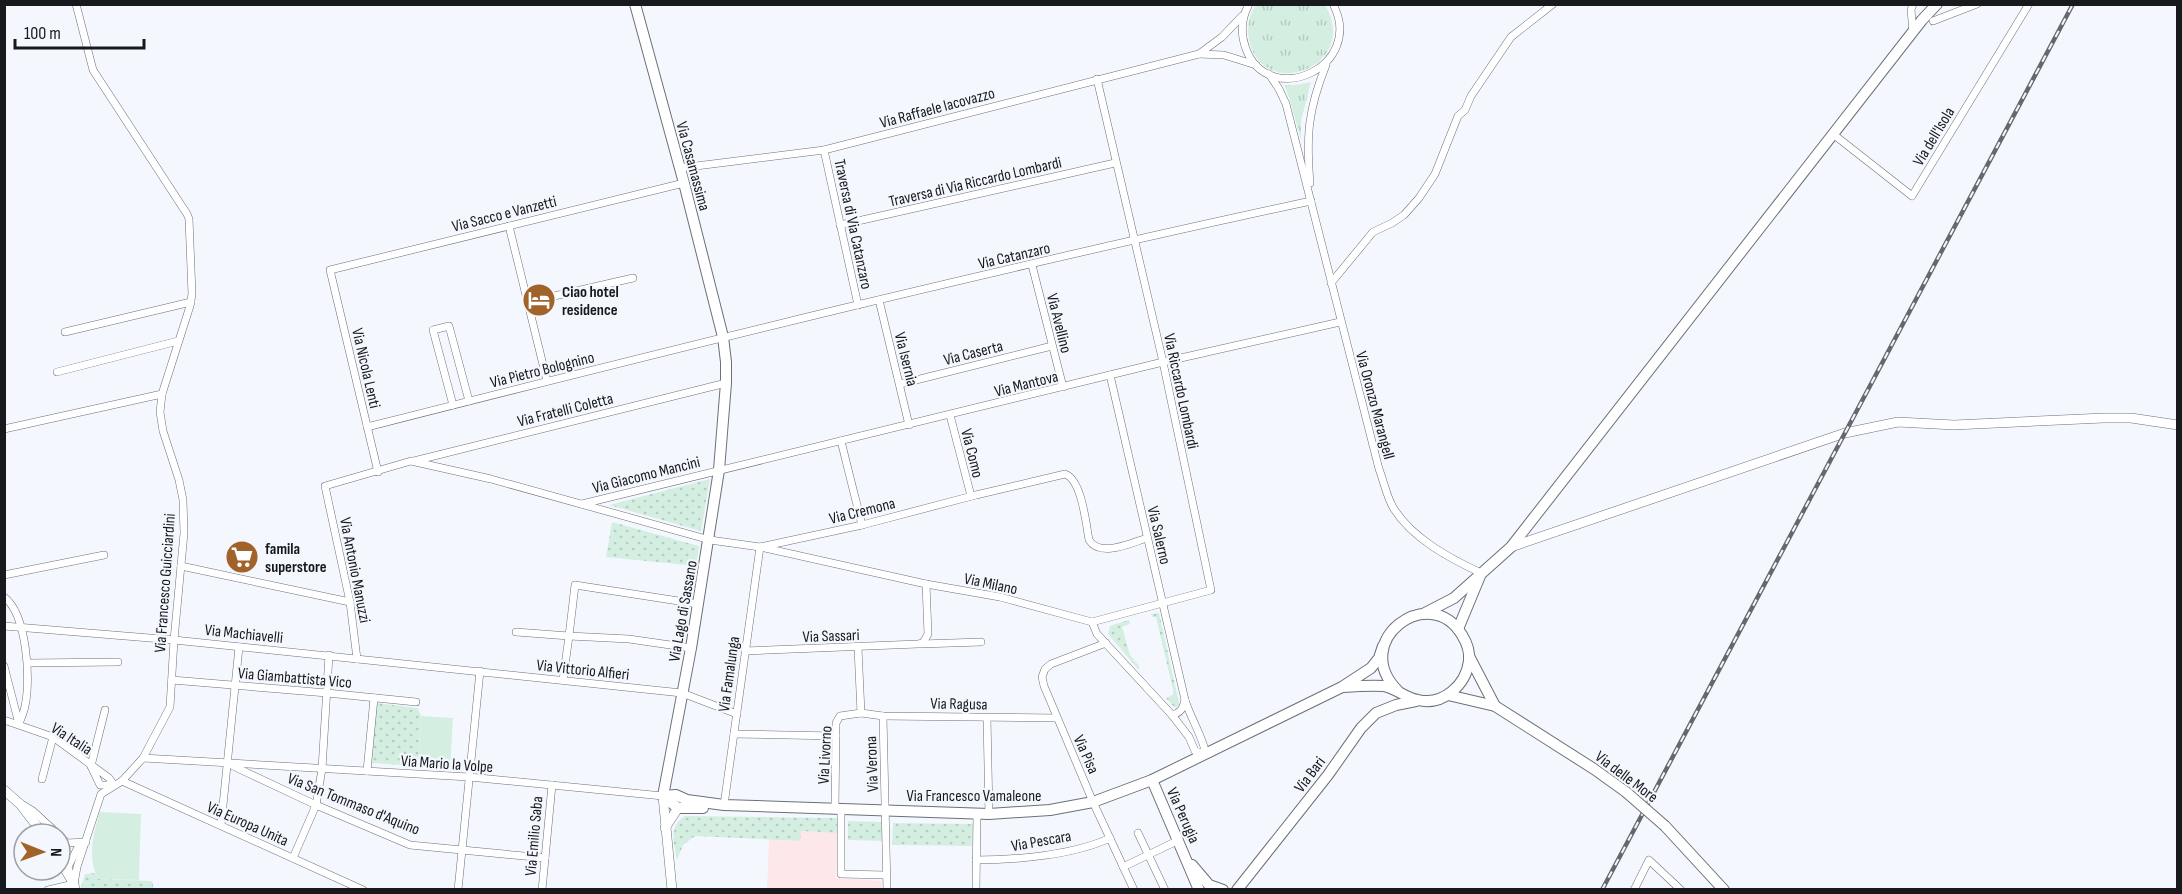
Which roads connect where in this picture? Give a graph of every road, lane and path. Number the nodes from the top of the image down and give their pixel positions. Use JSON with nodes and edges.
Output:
{"nodes":[{"id":1,"x":76,"y":4,"type":"edge"},
{"id":2,"x":635,"y":4,"type":"edge"},
{"id":3,"x":1249,"y":4,"type":"edge"},
{"id":4,"x":1333,"y":4,"type":"edge"},
{"id":5,"x":1552,"y":4,"type":"edge"},
{"id":6,"x":1913,"y":4,"type":"edge"},
{"id":7,"x":1937,"y":4,"type":"edge"},
{"id":8,"x":1946,"y":4,"type":"edge"},
{"id":9,"x":1977,"y":4,"type":"edge"},
{"id":10,"x":2029,"y":4,"type":"edge"},
{"id":11,"x":1244,"y":14,"type":"junction"},
{"id":12,"x":1928,"y":20,"type":"junction"},
{"id":13,"x":1913,"y":31,"type":"junction"},
{"id":14,"x":1198,"y":54,"type":"junction"},
{"id":15,"x":1327,"y":63,"type":"junction"},
{"id":16,"x":1256,"y":65,"type":"junction"},
{"id":17,"x":1269,"y":74,"type":"junction"},
{"id":18,"x":1097,"y":79,"type":"junction"},
{"id":19,"x":1833,"y":134,"type":"junction"},
{"id":20,"x":824,"y":150,"type":"junction"},
{"id":21,"x":1115,"y":163,"type":"junction"},
{"id":22,"x":680,"y":168,"type":"junction"},
{"id":23,"x":684,"y":183,"type":"junction"},
{"id":24,"x":1311,"y":201,"type":"junction"},
{"id":25,"x":840,"y":225,"type":"junction"},
{"id":26,"x":508,"y":226,"type":"junction"},
{"id":27,"x":1133,"y":239,"type":"junction"},
{"id":28,"x":1032,"y":265,"type":"junction"},
{"id":29,"x":330,"y":270,"type":"joint"},
{"id":30,"x":633,"y":278,"type":"dead end"},
{"id":31,"x":1331,"y":283,"type":"junction"},
{"id":32,"x":879,"y":300,"type":"junction"},
{"id":33,"x":191,"y":302,"type":"junction"},
{"id":34,"x":528,"y":302,"type":"junction"},
{"id":35,"x":858,"y":305,"type":"junction"},
{"id":36,"x":1340,"y":322,"type":"junction"},
{"id":37,"x":65,"y":332,"type":"dead end"},
{"id":38,"x":723,"y":337,"type":"junction"},
{"id":39,"x":178,"y":341,"type":"junction"},
{"id":40,"x":1052,"y":346,"type":"junction"},
{"id":41,"x":1162,"y":362,"type":"junction"},
{"id":42,"x":57,"y":372,"type":"dead end"},
{"id":43,"x":1110,"y":375,"type":"junction"},
{"id":44,"x":547,"y":381,"type":"junction"},
{"id":45,"x":726,"y":383,"type":"junction"},
{"id":46,"x":900,"y":384,"type":"junction"},
{"id":47,"x":1063,"y":387,"type":"junction"},
{"id":48,"x":162,"y":394,"type":"junction"},
{"id":49,"x":469,"y":401,"type":"junction"},
{"id":50,"x":453,"y":405,"type":"junction"},
{"id":51,"x":950,"y":416,"type":"junction"},
{"id":52,"x":909,"y":425,"type":"junction"},
{"id":53,"x":2178,"y":425,"type":"edge"},
{"id":54,"x":367,"y":427,"type":"junction"},
{"id":55,"x":4,"y":429,"type":"edge"},
{"id":56,"x":841,"y":441,"type":"junction"},
{"id":57,"x":411,"y":461,"type":"junction"},
{"id":58,"x":719,"y":470,"type":"junction"},
{"id":59,"x":378,"y":472,"type":"junction"},
{"id":60,"x":326,"y":486,"type":"joint"},
{"id":61,"x":971,"y":496,"type":"junction"},
{"id":62,"x":580,"y":505,"type":"junction"},
{"id":63,"x":862,"y":525,"type":"junction"},
{"id":64,"x":1147,"y":538,"type":"junction"},
{"id":65,"x":710,"y":540,"type":"junction"},
{"id":66,"x":760,"y":547,"type":"junction"},
{"id":67,"x":1512,"y":547,"type":"junction"},
{"id":68,"x":104,"y":555,"type":"dead end"},
{"id":69,"x":181,"y":566,"type":"junction"},
{"id":70,"x":1481,"y":573,"type":"junction"},
{"id":71,"x":4,"y":575,"type":"edge"},
{"id":72,"x":926,"y":584,"type":"junction"},
{"id":73,"x":4,"y":597,"type":"edge"},
{"id":74,"x":350,"y":602,"type":"junction"},
{"id":75,"x":1162,"y":602,"type":"junction"},
{"id":76,"x":698,"y":604,"type":"junction"},
{"id":77,"x":1423,"y":614,"type":"junction"},
{"id":78,"x":1092,"y":622,"type":"junction"},
{"id":79,"x":4,"y":626,"type":"edge"},
{"id":80,"x":21,"y":627,"type":"junction"},
{"id":81,"x":1458,"y":629,"type":"junction"},
{"id":82,"x":516,"y":632,"type":"dead end"},
{"id":83,"x":569,"y":636,"type":"junction"},
{"id":84,"x":174,"y":640,"type":"junction"},
{"id":85,"x":981,"y":642,"type":"dead end"},
{"id":86,"x":1106,"y":643,"type":"junction"},
{"id":87,"x":918,"y":644,"type":"junction"},
{"id":88,"x":240,"y":646,"type":"junction"},
{"id":89,"x":1383,"y":646,"type":"junction"},
{"id":90,"x":691,"y":648,"type":"junction"},
{"id":91,"x":858,"y":648,"type":"junction"},
{"id":92,"x":745,"y":651,"type":"junction"},
{"id":93,"x":329,"y":656,"type":"junction"},
{"id":94,"x":1469,"y":656,"type":"junction"},
{"id":95,"x":357,"y":659,"type":"junction"},
{"id":96,"x":118,"y":662,"type":"dead end"},
{"id":97,"x":28,"y":663,"type":"junction"},
{"id":98,"x":4,"y":666,"type":"edge"},
{"id":99,"x":480,"y":671,"type":"junction"},
{"id":100,"x":172,"y":680,"type":"junction"},
{"id":101,"x":563,"y":680,"type":"junction"},
{"id":102,"x":237,"y":685,"type":"junction"},
{"id":103,"x":1342,"y":687,"type":"junction"},
{"id":104,"x":1398,"y":692,"type":"junction"},
{"id":105,"x":327,"y":693,"type":"junction"},
{"id":106,"x":682,"y":693,"type":"junction"},
{"id":107,"x":1448,"y":695,"type":"junction"},
{"id":108,"x":374,"y":698,"type":"junction"},
{"id":109,"x":1185,"y":700,"type":"junction"},
{"id":110,"x":1419,"y":701,"type":"junction"},
{"id":111,"x":416,"y":702,"type":"dead end"},
{"id":112,"x":1495,"y":706,"type":"junction"},
{"id":113,"x":105,"y":710,"type":"dead end"},
{"id":114,"x":861,"y":713,"type":"junction"},
{"id":115,"x":736,"y":714,"type":"junction"},
{"id":116,"x":1172,"y":715,"type":"junction"},
{"id":117,"x":883,"y":716,"type":"junction"},
{"id":118,"x":987,"y":718,"type":"junction"},
{"id":119,"x":1056,"y":718,"type":"junction"},
{"id":120,"x":4,"y":720,"type":"edge"},
{"id":121,"x":19,"y":724,"type":"junction"},
{"id":122,"x":734,"y":734,"type":"junction"},
{"id":123,"x":836,"y":736,"type":"junction"},
{"id":124,"x":53,"y":737,"type":"junction"},
{"id":125,"x":1206,"y":754,"type":"junction"},
{"id":126,"x":143,"y":758,"type":"junction"},
{"id":127,"x":228,"y":763,"type":"junction"},
{"id":128,"x":91,"y":766,"type":"junction"},
{"id":129,"x":322,"y":769,"type":"junction"},
{"id":130,"x":367,"y":771,"type":"junction"},
{"id":131,"x":469,"y":777,"type":"junction"},
{"id":132,"x":42,"y":779,"type":"dead end"},
{"id":133,"x":1152,"y":780,"type":"junction"},
{"id":134,"x":122,"y":781,"type":"junction"},
{"id":135,"x":114,"y":785,"type":"junction"},
{"id":136,"x":552,"y":785,"type":"junction"},
{"id":137,"x":4,"y":790,"type":"edge"},
{"id":138,"x":663,"y":796,"type":"junction"},
{"id":139,"x":1093,"y":802,"type":"junction"},
{"id":140,"x":20,"y":804,"type":"junction"},
{"id":141,"x":316,"y":805,"type":"junction"},
{"id":142,"x":724,"y":805,"type":"junction"},
{"id":143,"x":678,"y":808,"type":"junction"},
{"id":144,"x":838,"y":809,"type":"junction"},
{"id":145,"x":886,"y":811,"type":"junction"},
{"id":146,"x":977,"y":813,"type":"junction"},
{"id":147,"x":989,"y":814,"type":"junction"},
{"id":148,"x":34,"y":822,"type":"edge"},
{"id":149,"x":45,"y":822,"type":"edge"},
{"id":150,"x":221,"y":825,"type":"junction"},
{"id":151,"x":665,"y":828,"type":"junction"},
{"id":152,"x":1138,"y":833,"type":"dead end"},
{"id":153,"x":1110,"y":838,"type":"junction"},
{"id":154,"x":1179,"y":840,"type":"junction"},
{"id":155,"x":86,"y":842,"type":"junction"},
{"id":156,"x":72,"y":843,"type":"edge"},
{"id":157,"x":462,"y":850,"type":"junction"},
{"id":158,"x":1148,"y":854,"type":"junction"},
{"id":159,"x":293,"y":858,"type":"junction"},
{"id":160,"x":545,"y":858,"type":"junction"},
{"id":161,"x":976,"y":860,"type":"junction"},
{"id":162,"x":1123,"y":867,"type":"junction"},
{"id":163,"x":886,"y":875,"type":"junction"},
{"id":164,"x":75,"y":887,"type":"edge"},
{"id":165,"x":1206,"y":888,"type":"edge"},
{"id":166,"x":1235,"y":888,"type":"edge"},
{"id":167,"x":48,"y":890,"type":"edge"},
{"id":168,"x":363,"y":890,"type":"edge"},
{"id":169,"x":458,"y":890,"type":"edge"},
{"id":170,"x":542,"y":890,"type":"edge"},
{"id":171,"x":672,"y":890,"type":"edge"},
{"id":172,"x":886,"y":890,"type":"edge"},
{"id":173,"x":975,"y":890,"type":"edge"},
{"id":174,"x":1134,"y":890,"type":"edge"},
{"id":175,"x":1165,"y":890,"type":"edge"},
{"id":176,"x":1223,"y":890,"type":"edge"},
{"id":177,"x":1634,"y":890,"type":"edge"},
{"id":178,"x":1681,"y":890,"type":"edge"},
{"id":179,"x":1724,"y":890,"type":"edge"}],
"edges":[{"from":1,"to":33,"type":"street","name":"Via Francesco Guicciardini"},
{"from":2,"to":22,"type":"main road","name":"Via Casamassima"},
{"from":3,"to":11,"type":"street"},
{"from":4,"to":15,"type":"street"},
{"from":5,"to":31,"type":"street"},
{"from":6,"to":13,"type":"street"},
{"from":7,"to":12,"type":"main road"},
{"from":8,"to":12,"type":"main road"},
{"from":9,"to":12,"type":"street"},
{"from":10,"to":19,"type":"street","name":"Via dell'Isola"},
{"from":11,"to":14,"type":"street"},
{"from":11,"to":16,"type":"street"},
{"from":12,"to":13,"type":"main road"},
{"from":13,"to":19,"type":"main road"},
{"from":14,"to":16,"type":"street"},
{"from":14,"to":18,"type":"street","name":"Via Raffaele Iacovazzo"},
{"from":15,"to":17,"type":"street"},
{"from":15,"to":24,"type":"street"},
{"from":16,"to":17,"type":"street"},
{"from":17,"to":24,"type":"street"},
{"from":18,"to":20,"type":"street","name":"Via Raffaele Iacovazzo"},
{"from":18,"to":21,"type":"street","name":"Via Riccardo Lombardi"},
{"from":19,"to":67,"type":"main road"},
{"from":20,"to":22,"type":"street","name":"Via Raffaele Iacovazzo"},
{"from":20,"to":25,"type":"street","name":"Traversa di Via Catanzaro"},
{"from":21,"to":25,"type":"street","name":"Traversa di Via Riccardo Lombardi"},
{"from":21,"to":27,"type":"street","name":"Via Riccardo Lombardi"},
{"from":22,"to":23,"type":"main road","name":"Via Casamassima"},
{"from":23,"to":26,"type":"street","name":"Via Sacco e Vanzetti"},
{"from":23,"to":38,"type":"main road","name":"Via Casamassima"},
{"from":24,"to":27,"type":"street","name":"Via Catanzaro"},
{"from":24,"to":31,"type":"street","name":"Via Oronzo Marangell"},
{"from":25,"to":35,"type":"street","name":"Traversa di Via Catanzaro"},
{"from":26,"to":29,"type":"street","name":"Via Sacco e Vanzetti"},
{"from":26,"to":34,"type":"street"},
{"from":27,"to":28,"type":"street","name":"Via Catanzaro"},
{"from":27,"to":41,"type":"street","name":"Via Riccardo Lombardi"},
{"from":28,"to":32,"type":"street","name":"Via Catanzaro"},
{"from":28,"to":40,"type":"street","name":"Via Avellino"},
{"from":29,"to":54,"type":"street","name":"Via Nicola Lenti"},
{"from":30,"to":34,"type":"street"},
{"from":31,"to":36,"type":"street","name":"Via Oronzo Marangell"},
{"from":32,"to":35,"type":"street","name":"Via Catanzaro"},
{"from":32,"to":46,"type":"street","name":"Via Isernia"},
{"from":33,"to":37,"type":"street"},
{"from":33,"to":39,"type":"street","name":"Via Francesco Guicciardini"},
{"from":34,"to":44,"type":"street"},
{"from":35,"to":38,"type":"street","name":"Via Catanzaro"},
{"from":36,"to":41,"type":"street","name":"Via Mantova"},
{"from":36,"to":70,"type":"street","name":"Via Oronzo Marangell"},
{"from":38,"to":44,"type":"street","name":"Via Pietro Bolognino"},
{"from":38,"to":45,"type":"main road","name":"Via Lago di Sassano"},
{"from":39,"to":42,"type":"street"},
{"from":39,"to":48,"type":"street","name":"Via Francesco Guicciardini"},
{"from":40,"to":46,"type":"street","name":"Via Caserta"},
{"from":40,"to":47,"type":"street","name":"Via Avellino"},
{"from":41,"to":43,"type":"street","name":"Via Mantova"},
{"from":41,"to":75,"type":"street","name":"Via Riccardo Lombardi"},
{"from":43,"to":47,"type":"street","name":"Via Mantova"},
{"from":43,"to":64,"type":"street","name":"Via Salerno"},
{"from":44,"to":49,"type":"street","name":"Via Pietro Bolognino"},
{"from":45,"to":57,"type":"street","name":"Via Fratelli Coletta"},
{"from":45,"to":58,"type":"main road","name":"Via Lago di Sassano"},
{"from":46,"to":52,"type":"street","name":"Via Isernia"},
{"from":47,"to":51,"type":"street","name":"Via Mantova"},
{"from":48,"to":55,"type":"street"},
{"from":48,"to":69,"type":"street","name":"Via Francesco Guicciardini"},
{"from":49,"to":50,"type":"street","name":"Via Pietro Bolognino"},
{"from":49,"to":50,"type":"street"},
{"from":50,"to":54,"type":"street","name":"Via Pietro Bolognino"},
{"from":51,"to":52,"type":"street","name":"Via Mantova"},
{"from":51,"to":61,"type":"street","name":"Via Como"},
{"from":52,"to":56,"type":"street","name":"Via Mantova"},
{"from":53,"to":67,"type":"street"},
{"from":54,"to":59,"type":"street","name":"Via Nicola Lenti"},
{"from":56,"to":58,"type":"street","name":"Via Mantova"},
{"from":56,"to":63,"type":"street"},
{"from":57,"to":59,"type":"street","name":"Via Fratelli Coletta"},
{"from":57,"to":62,"type":"street","name":"Via Milano"},
{"from":58,"to":62,"type":"street","name":"Via Giacomo Mancini"},
{"from":58,"to":65,"type":"main road","name":"Via Lago di Sassano"},
{"from":59,"to":60,"type":"street","name":"Via Fratelli Coletta"},
{"from":60,"to":74,"type":"street","name":"Via Antonio Manuzzi"},
{"from":61,"to":63,"type":"street","name":"Via Cremona"},
{"from":61,"to":64,"type":"street","name":"Via Cremona"},
{"from":62,"to":65,"type":"street","name":"Via Milano"},
{"from":63,"to":66,"type":"street","name":"Via Cremona"},
{"from":64,"to":75,"type":"street","name":"Via Salerno"},
{"from":65,"to":66,"type":"street","name":"Via Milano"},
{"from":65,"to":76,"type":"main road","name":"Via Lago di Sassano"},
{"from":66,"to":72,"type":"street","name":"Via Milano"},
{"from":66,"to":92,"type":"street","name":"Via Famalunga"},
{"from":67,"to":70,"type":"main road"},
{"from":68,"to":71,"type":"street"},
{"from":69,"to":74,"type":"street"},
{"from":69,"to":84,"type":"street","name":"Via Francesco Guicciardini"},
{"from":70,"to":77,"type":"main road"},
{"from":70,"to":81,"type":"main road"},
{"from":72,"to":78,"type":"street","name":"Via Milano"},
{"from":72,"to":87,"type":"street"},
{"from":73,"to":80,"type":"street"},
{"from":74,"to":95,"type":"street","name":"Via Antonio Manuzzi"},
{"from":75,"to":78,"type":"street","name":"Via Riccardo Lombardi"},
{"from":75,"to":109,"type":"street","name":"Via Salerno"},
{"from":76,"to":83,"type":"street"},
{"from":76,"to":90,"type":"main road","name":"Via Lago di Sassano"},
{"from":77,"to":81,"type":"main road"},
{"from":77,"to":89,"type":"main road"},
{"from":78,"to":86,"type":"street"},
{"from":79,"to":80,"type":"street","name":"Via Machiavelli"},
{"from":80,"to":84,"type":"street","name":"Via Machiavelli"},
{"from":80,"to":97,"type":"street"},
{"from":81,"to":94,"type":"main road"},
{"from":82,"to":83,"type":"street"},
{"from":83,"to":90,"type":"street"},
{"from":83,"to":101,"type":"street"},
{"from":84,"to":88,"type":"street","name":"Via Machiavelli"},
{"from":84,"to":100,"type":"street","name":"Via Francesco Guicciardini"},
{"from":85,"to":87,"type":"street","name":"Via Sassari"},
{"from":86,"to":116,"type":"street"},
{"from":86,"to":119,"type":"street","name":"Via Pisa"},
{"from":87,"to":91,"type":"street","name":"Via Sassari"},
{"from":88,"to":93,"type":"street","name":"Via Machiavelli"},
{"from":88,"to":102,"type":"street"},
{"from":89,"to":103,"type":"main road","name":"Via Francesco Vamaleone"},
{"from":89,"to":104,"type":"main road"},
{"from":90,"to":106,"type":"main road","name":"Via Lago di Sassano"},
{"from":91,"to":92,"type":"street","name":"Via Sassari"},
{"from":91,"to":114,"type":"street"},
{"from":92,"to":115,"type":"street","name":"Via Famalunga"},
{"from":93,"to":95,"type":"street","name":"Via Machiavelli"},
{"from":93,"to":105,"type":"street"},
{"from":94,"to":107,"type":"main road"},
{"from":94,"to":112,"type":"main road"},
{"from":95,"to":99,"type":"street","name":"Via Machiavelli"},
{"from":96,"to":97,"type":"street"},
{"from":97,"to":121,"type":"street"},
{"from":98,"to":121,"type":"street"},
{"from":99,"to":101,"type":"street","name":"Via Vittorio Alfieri"},
{"from":99,"to":131,"type":"street"},
{"from":100,"to":102,"type":"street","name":"Via Giambattista Vico"},
{"from":100,"to":126,"type":"street","name":"Via Francesco Guicciardini"},
{"from":101,"to":106,"type":"street","name":"Via Vittorio Alfieri"},
{"from":102,"to":105,"type":"street","name":"Via Giambattista Vico"},
{"from":102,"to":127,"type":"street"},
{"from":103,"to":104,"type":"main road"},
{"from":103,"to":125,"type":"main road","name":"Via Francesco Vamaleone"},
{"from":104,"to":110,"type":"main road"},
{"from":105,"to":108,"type":"street","name":"Via Giambattista Vico"},
{"from":105,"to":129,"type":"street"},
{"from":106,"to":115,"type":"street","name":"Via Vittorio Alfieri"},
{"from":106,"to":138,"type":"main road","name":"Via Lago di Sassano"},
{"from":107,"to":110,"type":"main road"},
{"from":107,"to":112,"type":"main road"},
{"from":108,"to":111,"type":"street","name":"Via Giambattista Vico"},
{"from":108,"to":130,"type":"street"},
{"from":109,"to":116,"type":"street"},
{"from":109,"to":125,"type":"street","name":"Via Salerno"},
{"from":110,"to":166,"type":"main road","name":"Via Bari"},
{"from":112,"to":179,"type":"main road","name":"Via delle More","bridge":true},
{"from":113,"to":128,"type":"street"},
{"from":114,"to":117,"type":"street","name":"Via Ragusa"},
{"from":114,"to":123,"type":"street","name":"Via Livorno"},
{"from":115,"to":122,"type":"street","name":"Via Famalunga"},
{"from":116,"to":125,"type":"street"},
{"from":117,"to":118,"type":"street","name":"Via Ragusa"},
{"from":117,"to":145,"type":"street","name":"Via Verona"},
{"from":118,"to":119,"type":"street","name":"Via Ragusa"},
{"from":118,"to":147,"type":"street"},
{"from":119,"to":139,"type":"street","name":"Via Pisa"},
{"from":120,"to":121,"type":"street","name":"Via Italia"},
{"from":121,"to":124,"type":"street","name":"Via Italia"},
{"from":122,"to":123,"type":"street"},
{"from":122,"to":142,"type":"street","name":"Via Famalunga"},
{"from":123,"to":144,"type":"street","name":"Via Livorno"},
{"from":124,"to":128,"type":"street","name":"Via Italia"},
{"from":124,"to":132,"type":"street"},
{"from":125,"to":133,"type":"main road","name":"Via Francesco Vamaleone"},
{"from":126,"to":127,"type":"street","name":"Via Mario la Volpe"},
{"from":126,"to":134,"type":"street","name":"Via Francesco Guicciardini"},
{"from":127,"to":129,"type":"street","name":"Via Mario la Volpe"},
{"from":127,"to":141,"type":"street","name":"Via San Tommaso d'Aquino"},
{"from":127,"to":150,"type":"street"},
{"from":128,"to":135,"type":"street","name":"Via Italia"},
{"from":129,"to":130,"type":"street","name":"Via Mario la Volpe"},
{"from":129,"to":141,"type":"street"},
{"from":130,"to":131,"type":"street","name":"Via Mario la Volpe"},
{"from":131,"to":136,"type":"street","name":"Via Mario la Volpe"},
{"from":131,"to":157,"type":"street"},
{"from":133,"to":139,"type":"main road","name":"Via Francesco Vamaleone"},
{"from":133,"to":154,"type":"main road","name":"Via Perugia"},
{"from":134,"to":135,"type":"street","name":"Via Francesco Guicciardini"},
{"from":134,"to":150,"type":"street","name":"Via Europa Unita"},
{"from":135,"to":155,"type":"street","name":"Via Francesco Guicciardini"},
{"from":136,"to":138,"type":"street","name":"Via Mario la Volpe"},
{"from":136,"to":160,"type":"street","name":"Via Emilio Saba"},
{"from":137,"to":140,"type":"street"},
{"from":138,"to":142,"type":"main road"},
{"from":138,"to":143,"type":"main road"},
{"from":138,"to":151,"type":"street","name":"Via Lago di Sassano"},
{"from":139,"to":147,"type":"main road","name":"Via Francesco Vamaleone"},
{"from":139,"to":153,"type":"street","name":"Via Pisa"},
{"from":140,"to":148,"type":"street"},
{"from":140,"to":149,"type":"street"},
{"from":141,"to":157,"type":"street","name":"Via San Tommaso d'Aquino"},
{"from":141,"to":159,"type":"street"},
{"from":142,"to":143,"type":"main road"},
{"from":142,"to":144,"type":"main road","name":"Via Francesco Vamaleone"},
{"from":143,"to":151,"type":"street"},
{"from":144,"to":145,"type":"main road","name":"Via Francesco Vamaleone"},
{"from":144,"to":163,"type":"street","name":"Via Livorno"},
{"from":145,"to":146,"type":"main road","name":"Via Francesco Vamaleone"},
{"from":145,"to":163,"type":"street","name":"Via Verona"},
{"from":146,"to":147,"type":"main road","name":"Via Francesco Vamaleone"},
{"from":146,"to":161,"type":"street"},
{"from":150,"to":159,"type":"street","name":"Via Europa Unita"},
{"from":151,"to":171,"type":"street","name":"Via Lago di Sassano"},
{"from":152,"to":158,"type":"street"},
{"from":153,"to":161,"type":"street","name":"Via Pescara"},
{"from":153,"to":162,"type":"street","name":"Via Pisa"},
{"from":154,"to":158,"type":"street"},
{"from":154,"to":165,"type":"main road","name":"Via Perugia"},
{"from":155,"to":156,"type":"street"},
{"from":155,"to":164,"type":"street","name":"Via Francesco Guicciardini"},
{"from":157,"to":160,"type":"street","name":"Via San Tommaso d'Aquino"},
{"from":157,"to":169,"type":"street"},
{"from":158,"to":162,"type":"street"},
{"from":158,"to":175,"type":"street"},
{"from":159,"to":168,"type":"street","name":"Via Europa Unita"},
{"from":160,"to":170,"type":"street","name":"Via Emilio Saba"},
{"from":161,"to":173,"type":"street"},
{"from":162,"to":174,"type":"street","name":"Via Pisa"},
{"from":163,"to":172,"type":"street","name":"Via Verona"},
{"from":164,"to":167,"type":"street"},
{"from":165,"to":176,"type":"main road"},
{"from":177,"to":178,"type":"street"}]}
